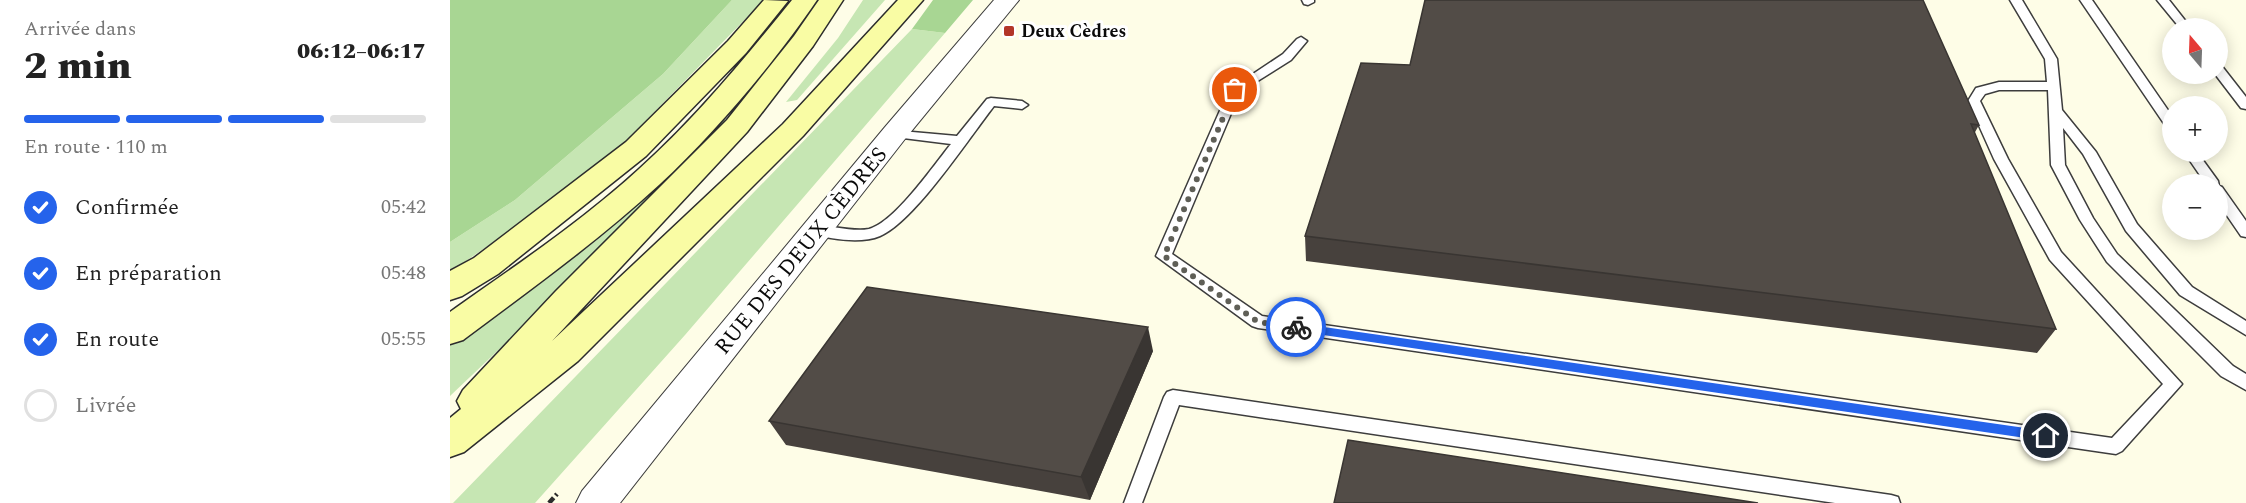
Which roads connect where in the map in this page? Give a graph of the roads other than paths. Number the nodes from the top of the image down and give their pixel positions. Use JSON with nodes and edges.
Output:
{"nodes":[{"id":1,"x":777,"y":0,"type":"edge"},
{"id":2,"x":805,"y":0,"type":"edge"},
{"id":3,"x":831,"y":0,"type":"edge"},
{"id":4,"x":911,"y":0,"type":"edge"},
{"id":5,"x":1007,"y":0,"type":"edge"},
{"id":6,"x":2016,"y":0,"type":"edge"},
{"id":7,"x":2086,"y":0,"type":"edge"},
{"id":8,"x":2163,"y":0,"type":"edge"},
{"id":9,"x":2178,"y":18,"type":"edge"},
{"id":10,"x":1301,"y":41,"type":"dead end"},
{"id":11,"x":2228,"y":82,"type":"edge"},
{"id":12,"x":2054,"y":86,"type":"junction"},
{"id":13,"x":1022,"y":105,"type":"dead end"},
{"id":14,"x":2246,"y":105,"type":"edge"},
{"id":15,"x":2056,"y":110,"type":"junction"},
{"id":16,"x":2162,"y":110,"type":"edge"},
{"id":17,"x":895,"y":133,"type":"junction"},
{"id":18,"x":960,"y":141,"type":"junction"},
{"id":19,"x":2228,"y":206,"type":"edge"},
{"id":20,"x":817,"y":230,"type":"junction"},
{"id":21,"x":2246,"y":232,"type":"edge"},
{"id":22,"x":450,"y":287,"type":"edge"},
{"id":23,"x":2246,"y":329,"type":"edge"},
{"id":24,"x":450,"y":330,"type":"edge"},
{"id":25,"x":2246,"y":383,"type":"edge"},
{"id":26,"x":450,"y":428,"type":"edge"},
{"id":27,"x":450,"y":440,"type":"edge"},
{"id":28,"x":596,"y":503,"type":"edge"},
{"id":29,"x":1133,"y":503,"type":"edge"},
{"id":30,"x":1891,"y":503,"type":"edge"}],
"edges":[{"from":1,"to":22,"type":"street"},
{"from":2,"to":24,"type":"street"},
{"from":3,"to":26,"type":"street"},
{"from":4,"to":27,"type":"street"},
{"from":5,"to":17,"type":"street","name":"RUE DES DEUX CÈDRES"},
{"from":6,"to":12,"type":"lane"},
{"from":7,"to":16,"type":"lane"},
{"from":8,"to":9,"type":"lane"},
{"from":10,"to":12,"type":"lane"},
{"from":11,"to":14,"type":"lane"},
{"from":12,"to":15,"type":"lane"},
{"from":13,"to":18,"type":"lane"},
{"from":15,"to":23,"type":"lane"},
{"from":15,"to":25,"type":"lane"},
{"from":17,"to":18,"type":"lane"},
{"from":17,"to":20,"type":"street","name":"RUE DES DEUX CÈDRES"},
{"from":18,"to":20,"type":"lane"},
{"from":19,"to":21,"type":"lane"},
{"from":20,"to":28,"type":"street","name":"RUE DES DEUX CÈDRES"},
{"from":29,"to":30,"type":"lane"}]}
